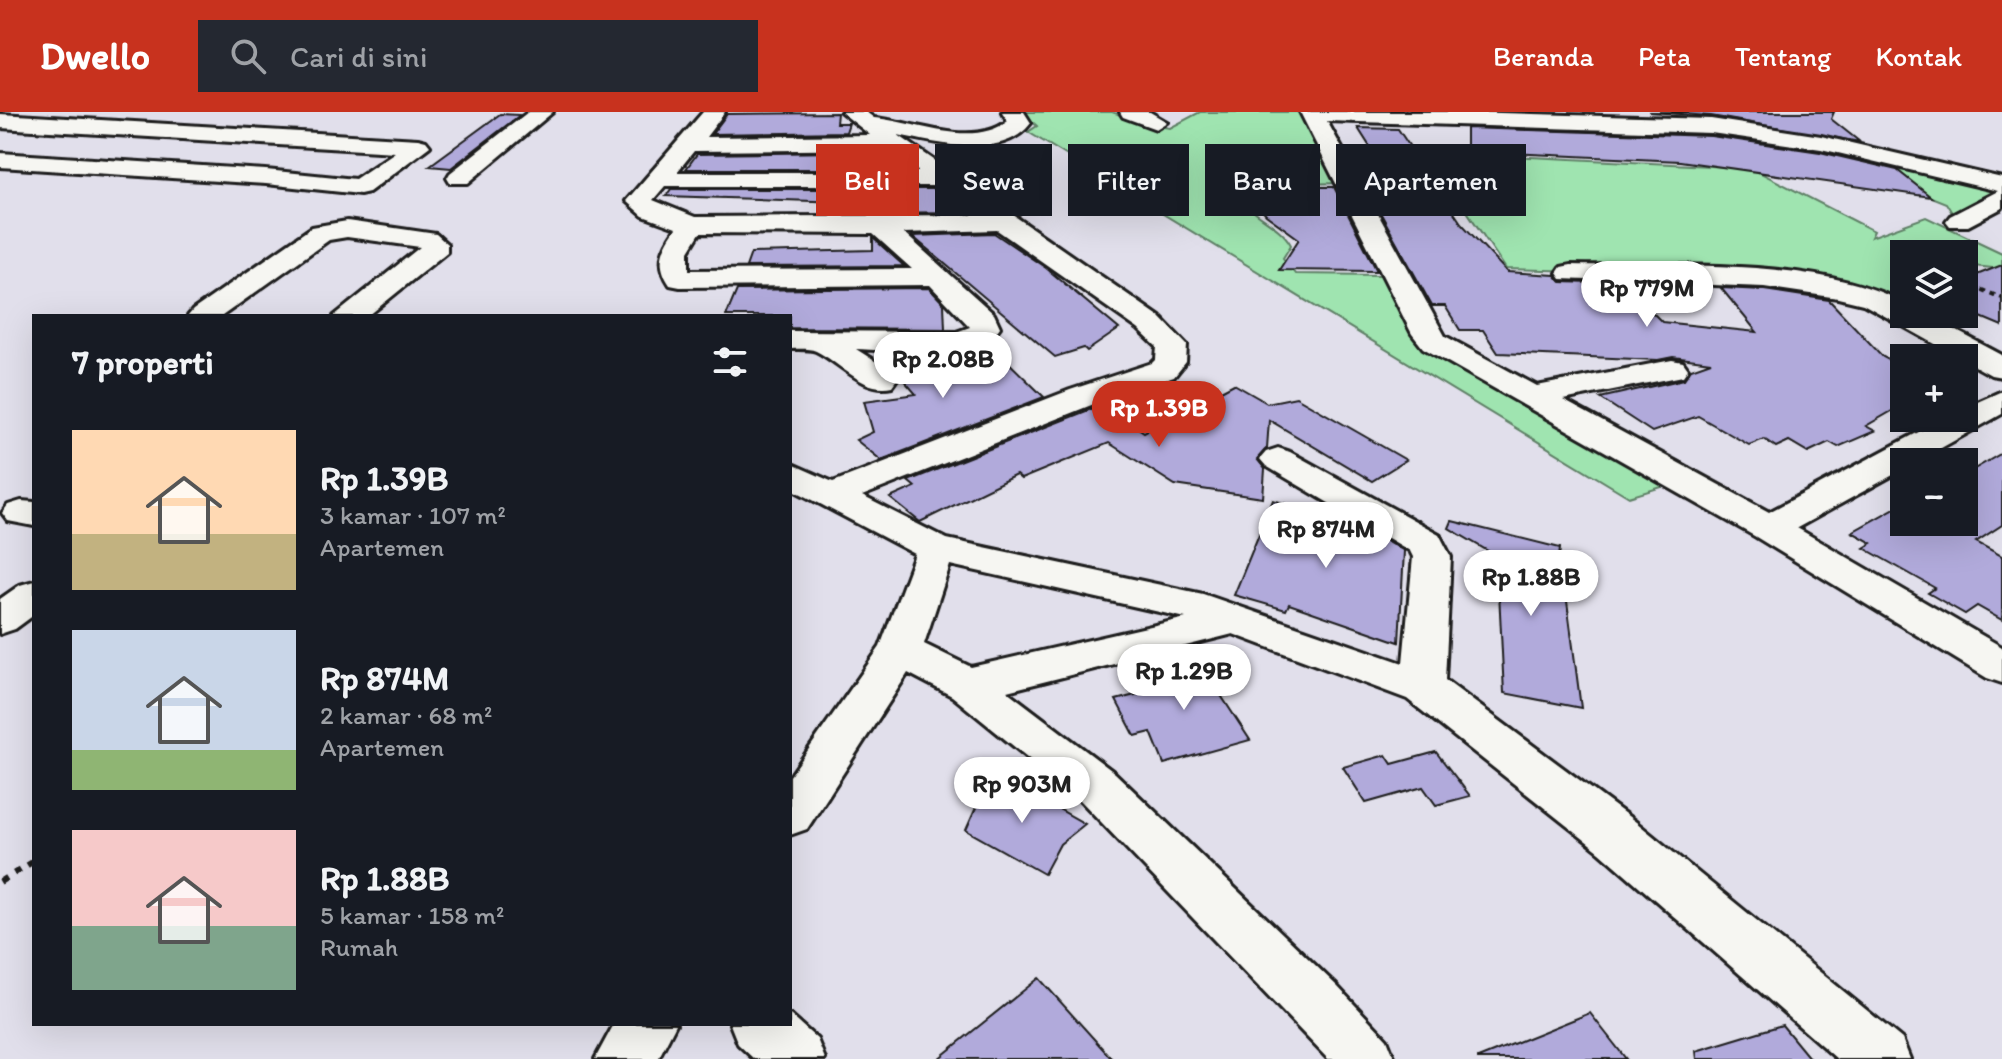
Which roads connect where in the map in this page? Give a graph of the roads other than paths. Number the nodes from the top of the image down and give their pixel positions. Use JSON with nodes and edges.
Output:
{"nodes":[{"id":1,"x":10,"y":112,"type":"edge"},
{"id":2,"x":542,"y":112,"type":"edge"},
{"id":3,"x":714,"y":112,"type":"edge"},
{"id":4,"x":1013,"y":112,"type":"edge"},
{"id":5,"x":1131,"y":112,"type":"edge"},
{"id":6,"x":1312,"y":113,"type":"edge"},
{"id":7,"x":858,"y":117,"type":"edge"},
{"id":8,"x":0,"y":119,"type":"edge"},
{"id":9,"x":1156,"y":122,"type":"dead end"},
{"id":10,"x":895,"y":142,"type":"junction"},
{"id":11,"x":688,"y":144,"type":"junction"},
{"id":12,"x":0,"y":160,"type":"edge"},
{"id":13,"x":935,"y":171,"type":"edge"},
{"id":14,"x":266,"y":177,"type":"junction"},
{"id":15,"x":459,"y":178,"type":"dead end"},
{"id":16,"x":659,"y":179,"type":"junction"},
{"id":17,"x":935,"y":179,"type":"edge"},
{"id":18,"x":2002,"y":185,"type":"edge"},
{"id":19,"x":2002,"y":198,"type":"edge"},
{"id":20,"x":229,"y":201,"type":"dead end"},
{"id":21,"x":995,"y":216,"type":"edge"},
{"id":22,"x":1959,"y":221,"type":"dead end"},
{"id":23,"x":1003,"y":222,"type":"junction"},
{"id":24,"x":692,"y":225,"type":"junction"},
{"id":25,"x":880,"y":226,"type":"junction"},
{"id":26,"x":1571,"y":273,"type":"dead end"},
{"id":27,"x":937,"y":277,"type":"junction"},
{"id":28,"x":206,"y":314,"type":"edge"},
{"id":29,"x":352,"y":314,"type":"edge"},
{"id":30,"x":805,"y":340,"type":"edge"},
{"id":31,"x":2002,"y":368,"type":"edge"},
{"id":32,"x":1672,"y":369,"type":"dead end"},
{"id":33,"x":881,"y":379,"type":"dead end"},
{"id":34,"x":1533,"y":396,"type":"junction"},
{"id":35,"x":2002,"y":401,"type":"edge"},
{"id":36,"x":1278,"y":459,"type":"dead end"},
{"id":37,"x":792,"y":475,"type":"edge"},
{"id":38,"x":832,"y":495,"type":"junction"},
{"id":39,"x":1769,"y":528,"type":"junction"},
{"id":40,"x":936,"y":549,"type":"junction"},
{"id":41,"x":32,"y":596,"type":"edge"},
{"id":42,"x":0,"y":619,"type":"edge"},
{"id":43,"x":1234,"y":619,"type":"junction"},
{"id":44,"x":900,"y":651,"type":"junction"},
{"id":45,"x":2002,"y":667,"type":"edge"},
{"id":46,"x":967,"y":684,"type":"junction"},
{"id":47,"x":1423,"y":687,"type":"junction"},
{"id":48,"x":792,"y":812,"type":"edge"},
{"id":49,"x":647,"y":1026,"type":"edge"},
{"id":50,"x":760,"y":1026,"type":"edge"},
{"id":51,"x":624,"y":1059,"type":"edge"},
{"id":52,"x":796,"y":1059,"type":"edge"},
{"id":53,"x":1366,"y":1059,"type":"edge"},
{"id":54,"x":1881,"y":1059,"type":"edge"}],
"edges":[{"from":1,"to":8,"type":"street"},
{"from":2,"to":15,"type":"street"},
{"from":3,"to":11,"type":"street"},
{"from":4,"to":7,"type":"street"},
{"from":5,"to":9,"type":"street"},
{"from":6,"to":18,"type":"street"},
{"from":6,"to":34,"type":"street"},
{"from":7,"to":10,"type":"street"},
{"from":8,"to":14,"type":"street"},
{"from":10,"to":11,"type":"street"},
{"from":10,"to":13,"type":"street"},
{"from":11,"to":16,"type":"street"},
{"from":12,"to":14,"type":"street"},
{"from":14,"to":20,"type":"street"},
{"from":16,"to":17,"type":"street"},
{"from":16,"to":24,"type":"street"},
{"from":19,"to":22,"type":"street"},
{"from":21,"to":23,"type":"street"},
{"from":23,"to":25,"type":"street"},
{"from":23,"to":38,"type":"street"},
{"from":24,"to":25,"type":"street"},
{"from":24,"to":27,"type":"street"},
{"from":25,"to":27,"type":"street"},
{"from":26,"to":31,"type":"street"},
{"from":27,"to":30,"type":"street"},
{"from":28,"to":29,"type":"street"},
{"from":30,"to":33,"type":"street"},
{"from":32,"to":34,"type":"street"},
{"from":34,"to":39,"type":"street"},
{"from":35,"to":39,"type":"street"},
{"from":36,"to":47,"type":"street"},
{"from":37,"to":38,"type":"street"},
{"from":38,"to":40,"type":"street"},
{"from":39,"to":45,"type":"street"},
{"from":40,"to":43,"type":"street"},
{"from":40,"to":44,"type":"street"},
{"from":41,"to":42,"type":"street"},
{"from":43,"to":46,"type":"street"},
{"from":43,"to":47,"type":"street"},
{"from":44,"to":46,"type":"street"},
{"from":44,"to":48,"type":"street"},
{"from":46,"to":53,"type":"street"},
{"from":47,"to":54,"type":"street"},
{"from":49,"to":51,"type":"street"},
{"from":50,"to":52,"type":"street"}]}
